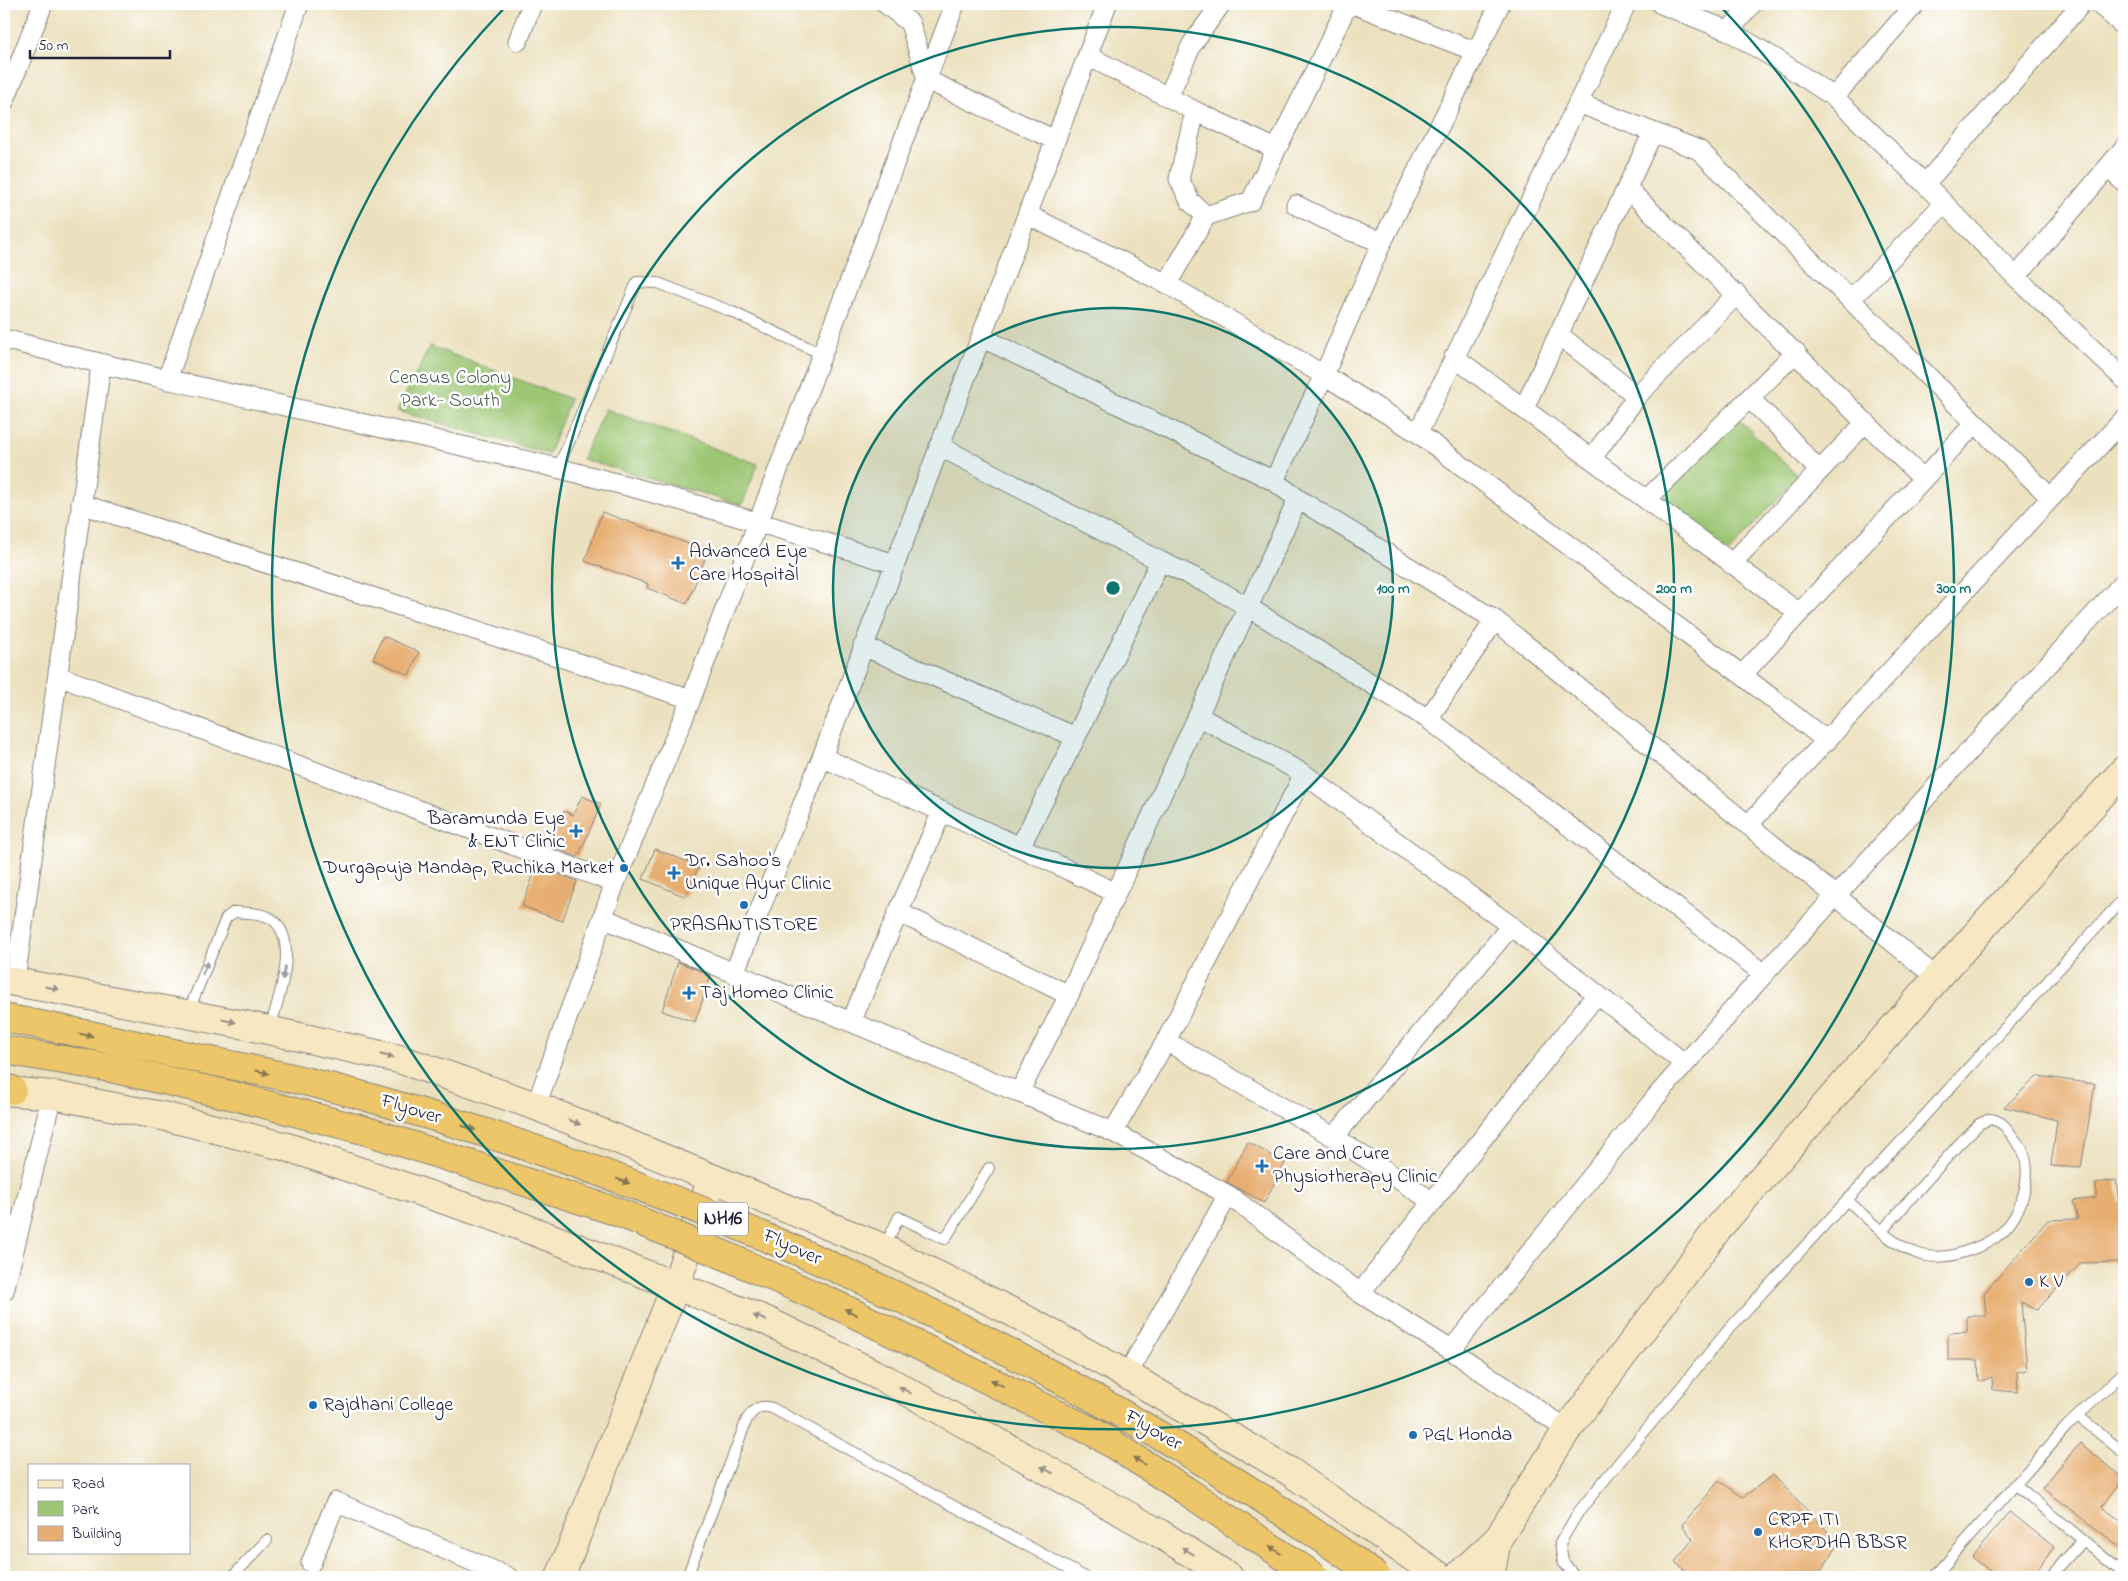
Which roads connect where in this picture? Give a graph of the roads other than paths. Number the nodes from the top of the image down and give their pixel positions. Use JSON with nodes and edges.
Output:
{"nodes":[{"id":1,"x":43,"y":4,"type":"edge"},
{"id":2,"x":299,"y":4,"type":"edge"},
{"id":3,"x":532,"y":4,"type":"edge"},
{"id":4,"x":886,"y":4,"type":"edge"},
{"id":5,"x":956,"y":4,"type":"edge"},
{"id":6,"x":1107,"y":4,"type":"edge"},
{"id":7,"x":1220,"y":4,"type":"edge"},
{"id":8,"x":1348,"y":4,"type":"edge"},
{"id":9,"x":1353,"y":4,"type":"edge"},
{"id":10,"x":1500,"y":4,"type":"edge"},
{"id":11,"x":1626,"y":4,"type":"edge"},
{"id":12,"x":1661,"y":4,"type":"edge"},
{"id":13,"x":1752,"y":4,"type":"edge"},
{"id":14,"x":1915,"y":4,"type":"edge"},
{"id":15,"x":2081,"y":4,"type":"edge"},
{"id":16,"x":2099,"y":4,"type":"edge"},
{"id":17,"x":2124,"y":26,"type":"edge"},
{"id":18,"x":1729,"y":31,"type":"junction"},
{"id":19,"x":518,"y":41,"type":"dead end"},
{"id":20,"x":1477,"y":52,"type":"junction"},
{"id":21,"x":1088,"y":56,"type":"junction"},
{"id":22,"x":927,"y":80,"type":"junction"},
{"id":23,"x":1168,"y":97,"type":"junction"},
{"id":24,"x":1834,"y":97,"type":"junction"},
{"id":25,"x":4,"y":102,"type":"edge"},
{"id":26,"x":1578,"y":103,"type":"junction"},
{"id":27,"x":1196,"y":111,"type":"junction"},
{"id":28,"x":1653,"y":132,"type":"junction"},
{"id":29,"x":1055,"y":140,"type":"junction"},
{"id":30,"x":2124,"y":148,"type":"edge"},
{"id":31,"x":1276,"y":149,"type":"junction"},
{"id":32,"x":2108,"y":168,"type":"junction"},
{"id":33,"x":2124,"y":182,"type":"edge"},
{"id":34,"x":1924,"y":184,"type":"junction"},
{"id":35,"x":1628,"y":188,"type":"junction"},
{"id":36,"x":1944,"y":204,"type":"junction"},
{"id":37,"x":1296,"y":205,"type":"dead end"},
{"id":38,"x":1028,"y":215,"type":"junction"},
{"id":39,"x":1206,"y":216,"type":"junction"},
{"id":40,"x":1382,"y":242,"type":"junction"},
{"id":41,"x":2016,"y":277,"type":"junction"},
{"id":42,"x":1167,"y":284,"type":"junction"},
{"id":43,"x":1737,"y":294,"type":"junction"},
{"id":44,"x":1850,"y":300,"type":"junction"},
{"id":45,"x":1559,"y":335,"type":"junction"},
{"id":46,"x":981,"y":337,"type":"junction"},
{"id":47,"x":4,"y":339,"type":"edge"},
{"id":48,"x":1796,"y":352,"type":"junction"},
{"id":49,"x":822,"y":354,"type":"junction"},
{"id":50,"x":1454,"y":357,"type":"junction"},
{"id":51,"x":101,"y":365,"type":"junction"},
{"id":52,"x":1324,"y":375,"type":"junction"},
{"id":53,"x":2124,"y":379,"type":"edge"},
{"id":54,"x":167,"y":380,"type":"junction"},
{"id":55,"x":1637,"y":396,"type":"junction"},
{"id":56,"x":1749,"y":398,"type":"junction"},
{"id":57,"x":1524,"y":408,"type":"junction"},
{"id":58,"x":2124,"y":418,"type":"edge"},
{"id":59,"x":1866,"y":422,"type":"junction"},
{"id":60,"x":1975,"y":423,"type":"junction"},
{"id":61,"x":1418,"y":433,"type":"junction"},
{"id":62,"x":939,"y":446,"type":"junction"},
{"id":63,"x":1592,"y":458,"type":"junction"},
{"id":64,"x":558,"y":468,"type":"junction"},
{"id":65,"x":1819,"y":471,"type":"junction"},
{"id":66,"x":1923,"y":478,"type":"junction"},
{"id":67,"x":1274,"y":481,"type":"junction"},
{"id":68,"x":2050,"y":497,"type":"junction"},
{"id":69,"x":1298,"y":499,"type":"junction"},
{"id":70,"x":1647,"y":499,"type":"junction"},
{"id":71,"x":82,"y":504,"type":"junction"},
{"id":72,"x":759,"y":522,"type":"junction"},
{"id":73,"x":1160,"y":561,"type":"junction"},
{"id":74,"x":894,"y":564,"type":"junction"},
{"id":75,"x":1731,"y":564,"type":"junction"},
{"id":76,"x":2124,"y":582,"type":"edge"},
{"id":77,"x":1248,"y":607,"type":"junction"},
{"id":78,"x":1799,"y":613,"type":"junction"},
{"id":79,"x":1495,"y":620,"type":"junction"},
{"id":80,"x":863,"y":646,"type":"junction"},
{"id":81,"x":1742,"y":675,"type":"junction"},
{"id":82,"x":58,"y":676,"type":"junction"},
{"id":83,"x":692,"y":698,"type":"junction"},
{"id":84,"x":1198,"y":716,"type":"junction"},
{"id":85,"x":1428,"y":719,"type":"junction"},
{"id":86,"x":1076,"y":737,"type":"junction"},
{"id":87,"x":1827,"y":741,"type":"junction"},
{"id":88,"x":822,"y":757,"type":"junction"},
{"id":89,"x":2124,"y":770,"type":"edge"},
{"id":90,"x":1304,"y":774,"type":"junction"},
{"id":91,"x":942,"y":811,"type":"junction"},
{"id":92,"x":1748,"y":825,"type":"junction"},
{"id":93,"x":1020,"y":846,"type":"junction"},
{"id":94,"x":615,"y":884,"type":"junction"},
{"id":95,"x":1116,"y":892,"type":"junction"},
{"id":96,"x":1837,"y":897,"type":"junction"},
{"id":97,"x":2124,"y":898,"type":"edge"},
{"id":98,"x":898,"y":912,"type":"junction"},
{"id":99,"x":603,"y":918,"type":"junction"},
{"id":100,"x":1511,"y":926,"type":"junction"},
{"id":101,"x":12,"y":951,"type":"edge"},
{"id":102,"x":734,"y":973,"type":"junction"},
{"id":103,"x":1764,"y":974,"type":"junction"},
{"id":104,"x":1937,"y":978,"type":"junction"},
{"id":105,"x":10,"y":980,"type":"edge"},
{"id":106,"x":1597,"y":994,"type":"junction"},
{"id":107,"x":1069,"y":995,"type":"junction"},
{"id":108,"x":188,"y":1014,"type":"junction"},
{"id":109,"x":4,"y":1018,"type":"edge"},
{"id":110,"x":851,"y":1022,"type":"junction"},
{"id":111,"x":270,"y":1030,"type":"junction"},
{"id":112,"x":1166,"y":1041,"type":"junction"},
{"id":113,"x":4,"y":1050,"type":"edge"},
{"id":114,"x":1685,"y":1064,"type":"junction"},
{"id":115,"x":7,"y":1089,"type":"edge"},
{"id":116,"x":1019,"y":1092,"type":"junction"},
{"id":117,"x":52,"y":1095,"type":"junction"},
{"id":118,"x":536,"y":1106,"type":"junction"},
{"id":119,"x":1113,"y":1132,"type":"junction"},
{"id":120,"x":1334,"y":1137,"type":"junction"},
{"id":121,"x":989,"y":1168,"type":"dead end"},
{"id":122,"x":712,"y":1178,"type":"junction"},
{"id":123,"x":1228,"y":1196,"type":"junction"},
{"id":124,"x":1847,"y":1200,"type":"junction"},
{"id":125,"x":1433,"y":1202,"type":"junction"},
{"id":126,"x":1882,"y":1231,"type":"junction"},
{"id":127,"x":884,"y":1249,"type":"junction"},
{"id":128,"x":676,"y":1285,"type":"junction"},
{"id":129,"x":4,"y":1291,"type":"edge"},
{"id":130,"x":1360,"y":1293,"type":"junction"},
{"id":131,"x":1450,"y":1350,"type":"junction"},
{"id":132,"x":2124,"y":1372,"type":"edge"},
{"id":133,"x":1127,"y":1375,"type":"junction"},
{"id":134,"x":2078,"y":1416,"type":"junction"},
{"id":135,"x":1567,"y":1430,"type":"junction"},
{"id":136,"x":2124,"y":1453,"type":"edge"},
{"id":137,"x":2016,"y":1484,"type":"junction"},
{"id":138,"x":266,"y":1540,"type":"dead end"},
{"id":139,"x":1497,"y":1540,"type":"junction"},
{"id":140,"x":2082,"y":1541,"type":"junction"},
{"id":141,"x":311,"y":1563,"type":"dead end"},
{"id":142,"x":2124,"y":1574,"type":"edge"},
{"id":143,"x":232,"y":1577,"type":"edge"},
{"id":144,"x":508,"y":1577,"type":"edge"},
{"id":145,"x":560,"y":1577,"type":"edge"},
{"id":146,"x":687,"y":1577,"type":"edge"},
{"id":147,"x":1085,"y":1577,"type":"edge"},
{"id":148,"x":1229,"y":1577,"type":"edge"},
{"id":149,"x":1316,"y":1577,"type":"edge"},
{"id":150,"x":1377,"y":1577,"type":"edge"},
{"id":151,"x":1441,"y":1577,"type":"edge"},
{"id":152,"x":1457,"y":1577,"type":"edge"},
{"id":153,"x":1490,"y":1577,"type":"edge"},
{"id":154,"x":1576,"y":1577,"type":"edge"},
{"id":155,"x":1934,"y":1577,"type":"edge"},
{"id":156,"x":2050,"y":1577,"type":"edge"}],
"edges":[{"from":1,"to":25,"type":"street"},
{"from":2,"to":54,"type":"street"},
{"from":3,"to":19,"type":"street"},
{"from":4,"to":22,"type":"street"},
{"from":5,"to":22,"type":"street"},
{"from":6,"to":21,"type":"street"},
{"from":7,"to":23,"type":"street"},
{"from":8,"to":31,"type":"street"},
{"from":9,"to":20,"type":"street"},
{"from":10,"to":20,"type":"street"},
{"from":11,"to":26,"type":"street"},
{"from":12,"to":18,"type":"street"},
{"from":13,"to":18,"type":"street"},
{"from":14,"to":24,"type":"street"},
{"from":15,"to":34,"type":"street"},
{"from":16,"to":17,"type":"street"},
{"from":18,"to":24,"type":"street"},
{"from":20,"to":40,"type":"street"},
{"from":21,"to":23,"type":"street"},
{"from":21,"to":29,"type":"street"},
{"from":22,"to":29,"type":"street"},
{"from":22,"to":49,"type":"street"},
{"from":23,"to":27,"type":"street"},
{"from":24,"to":34,"type":"street"},
{"from":26,"to":28,"type":"street"},
{"from":26,"to":50,"type":"street"},
{"from":27,"to":31,"type":"street"},
{"from":27,"to":39,"type":"street"},
{"from":28,"to":35,"type":"street"},
{"from":28,"to":44,"type":"street"},
{"from":29,"to":38,"type":"street"},
{"from":30,"to":32,"type":"street"},
{"from":31,"to":39,"type":"street"},
{"from":32,"to":33,"type":"street"},
{"from":32,"to":41,"type":"street"},
{"from":34,"to":36,"type":"street"},
{"from":35,"to":43,"type":"street"},
{"from":35,"to":45,"type":"street"},
{"from":36,"to":41,"type":"street"},
{"from":36,"to":44,"type":"street"},
{"from":37,"to":40,"type":"street"},
{"from":38,"to":42,"type":"street"},
{"from":38,"to":46,"type":"street"},
{"from":39,"to":42,"type":"street"},
{"from":40,"to":52,"type":"street"},
{"from":41,"to":53,"type":"street"},
{"from":42,"to":52,"type":"street"},
{"from":43,"to":48,"type":"street"},
{"from":43,"to":55,"type":"street"},
{"from":44,"to":60,"type":"street"},
{"from":45,"to":55,"type":"street"},
{"from":45,"to":57,"type":"street"},
{"from":46,"to":62,"type":"street"},
{"from":46,"to":67,"type":"street"},
{"from":47,"to":51,"type":"street"},
{"from":48,"to":56,"type":"street"},
{"from":48,"to":59,"type":"street"},
{"from":49,"to":64,"type":"lane"},
{"from":49,"to":72,"type":"street"},
{"from":50,"to":57,"type":"street"},
{"from":50,"to":61,"type":"street"},
{"from":51,"to":54,"type":"street"},
{"from":51,"to":71,"type":"street"},
{"from":52,"to":61,"type":"street"},
{"from":52,"to":67,"type":"street"},
{"from":54,"to":64,"type":"street"},
{"from":55,"to":63,"type":"street"},
{"from":56,"to":65,"type":"street"},
{"from":56,"to":70,"type":"street"},
{"from":57,"to":63,"type":"street"},
{"from":58,"to":68,"type":"street"},
{"from":59,"to":65,"type":"street"},
{"from":59,"to":66,"type":"street"},
{"from":60,"to":66,"type":"street"},
{"from":60,"to":68,"type":"street"},
{"from":61,"to":81,"type":"street"},
{"from":62,"to":73,"type":"street"},
{"from":62,"to":74,"type":"street"},
{"from":63,"to":70,"type":"street"},
{"from":64,"to":72,"type":"street"},
{"from":65,"to":75,"type":"street"},
{"from":66,"to":78,"type":"street"},
{"from":67,"to":69,"type":"street"},
{"from":68,"to":87,"type":"street"},
{"from":69,"to":77,"type":"street"},
{"from":69,"to":79,"type":"street"},
{"from":70,"to":75,"type":"street"},
{"from":71,"to":82,"type":"street"},
{"from":71,"to":83,"type":"street"},
{"from":72,"to":74,"type":"street"},
{"from":72,"to":83,"type":"street"},
{"from":73,"to":77,"type":"street"},
{"from":73,"to":86,"type":"street"},
{"from":74,"to":80,"type":"street"},
{"from":75,"to":78,"type":"street"},
{"from":76,"to":96,"type":"street"},
{"from":77,"to":84,"type":"street"},
{"from":77,"to":85,"type":"street"},
{"from":78,"to":81,"type":"street"},
{"from":79,"to":85,"type":"street"},
{"from":79,"to":92,"type":"street"},
{"from":80,"to":86,"type":"street"},
{"from":80,"to":88,"type":"street"},
{"from":81,"to":87,"type":"street"},
{"from":82,"to":94,"type":"street"},
{"from":82,"to":101,"type":"street"},
{"from":83,"to":94,"type":"street"},
{"from":84,"to":90,"type":"street"},
{"from":84,"to":95,"type":"street"},
{"from":85,"to":103,"type":"street"},
{"from":86,"to":93,"type":"street"},
{"from":87,"to":92,"type":"street"},
{"from":88,"to":91,"type":"street"},
{"from":88,"to":102,"type":"street"},
{"from":89,"to":104,"type":"street"},
{"from":90,"to":100,"type":"street"},
{"from":90,"to":112,"type":"street"},
{"from":91,"to":93,"type":"street"},
{"from":91,"to":98,"type":"street"},
{"from":92,"to":96,"type":"street"},
{"from":93,"to":95,"type":"street"},
{"from":94,"to":99,"type":"street"},
{"from":95,"to":107,"type":"street"},
{"from":96,"to":103,"type":"street"},
{"from":96,"to":104,"type":"street"},
{"from":97,"to":124,"type":"lane"},
{"from":98,"to":107,"type":"street"},
{"from":98,"to":110,"type":"street"},
{"from":99,"to":102,"type":"street"},
{"from":99,"to":118,"type":"street"},
{"from":100,"to":106,"type":"street"},
{"from":100,"to":120,"type":"street"},
{"from":101,"to":105,"type":"street"},
{"from":102,"to":110,"type":"street"},
{"from":103,"to":114,"type":"street"},
{"from":104,"to":135,"type":"street"},
{"from":105,"to":108,"type":"street","one_way":true},
{"from":106,"to":114,"type":"street"},
{"from":106,"to":125,"type":"street"},
{"from":107,"to":116,"type":"street"},
{"from":108,"to":111,"type":"street","one_way":true},
{"from":108,"to":111,"type":"lane","one_way":true},
{"from":109,"to":150,"type":"highway","name":"Flyover","number":"NH16","one_way":true,"bridge":true},
{"from":110,"to":116,"type":"street"},
{"from":111,"to":118,"type":"street","one_way":true},
{"from":112,"to":119,"type":"street"},
{"from":112,"to":120,"type":"street"},
{"from":149,"to":113,"type":"highway","name":"Flyover","number":"NH16","one_way":true,"bridge":true},
{"from":114,"to":131,"type":"street"},
{"from":115,"to":117,"type":"street"},
{"from":116,"to":119,"type":"street"},
{"from":117,"to":128,"type":"street"},
{"from":117,"to":129,"type":"street"},
{"from":118,"to":122,"type":"street","one_way":true},
{"from":119,"to":123,"type":"street"},
{"from":120,"to":125,"type":"street"},
{"from":121,"to":127,"type":"lane"},
{"from":122,"to":127,"type":"street"},
{"from":122,"to":128,"type":"street"},
{"from":123,"to":130,"type":"street"},
{"from":123,"to":133,"type":"street"},
{"from":124,"to":126,"type":"lane"},
{"from":124,"to":154,"type":"lane"},
{"from":125,"to":130,"type":"street"},
{"from":126,"to":126,"type":"lane"},
{"from":127,"to":133,"type":"street"},
{"from":128,"to":145,"type":"street"},
{"from":148,"to":128,"type":"street","one_way":true},
{"from":130,"to":131,"type":"street"},
{"from":131,"to":135,"type":"street"},
{"from":132,"to":134,"type":"lane"},
{"from":133,"to":151,"type":"street"},
{"from":134,"to":136,"type":"lane"},
{"from":134,"to":137,"type":"lane"},
{"from":135,"to":139,"type":"street"},
{"from":137,"to":140,"type":"lane"},
{"from":137,"to":155,"type":"lane"},
{"from":138,"to":143,"type":"lane"},
{"from":139,"to":152,"type":"street"},
{"from":139,"to":153,"type":"street"},
{"from":140,"to":142,"type":"lane"},
{"from":140,"to":156,"type":"lane"},
{"from":141,"to":144,"type":"street"},
{"from":146,"to":147,"type":"lane"}]}
